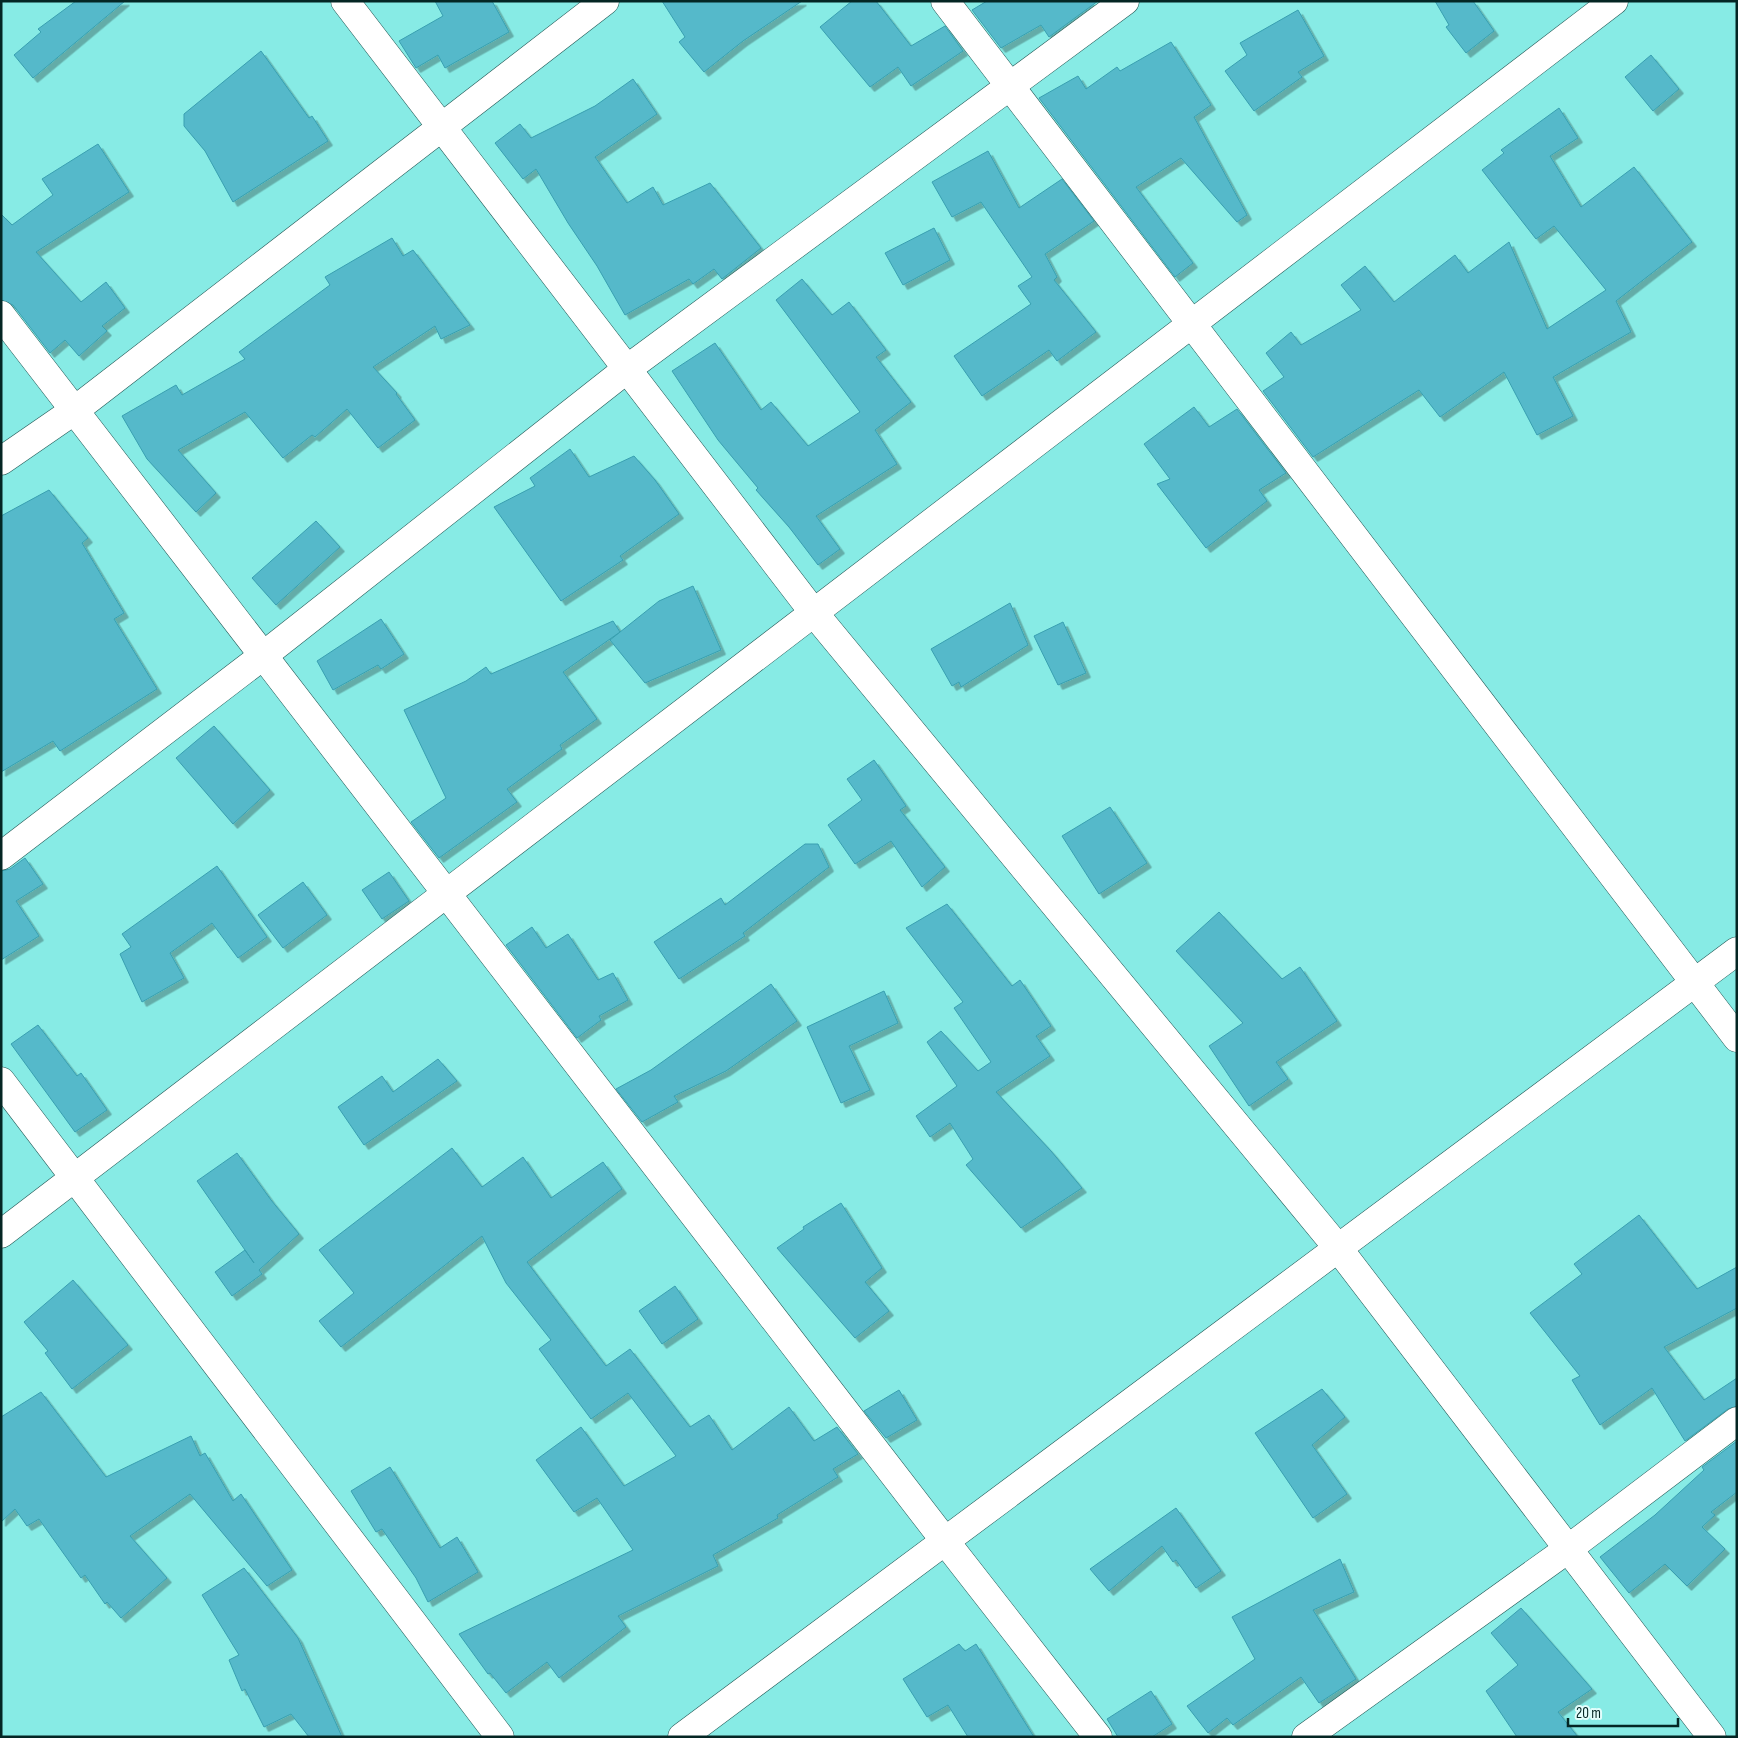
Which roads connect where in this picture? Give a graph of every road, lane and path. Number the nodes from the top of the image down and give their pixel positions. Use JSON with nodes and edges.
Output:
{"nodes":[{"id":1,"x":345,"y":1,"type":"edge"},
{"id":2,"x":605,"y":1,"type":"edge"},
{"id":3,"x":945,"y":1,"type":"edge"},
{"id":4,"x":1125,"y":1,"type":"edge"},
{"id":5,"x":1614,"y":1,"type":"edge"},
{"id":6,"x":1010,"y":87,"type":"junction"},
{"id":7,"x":441,"y":127,"type":"junction"},
{"id":8,"x":1,"y":315,"type":"edge"},
{"id":9,"x":1192,"y":324,"type":"junction"},
{"id":10,"x":627,"y":369,"type":"junction"},
{"id":11,"x":75,"y":410,"type":"junction"},
{"id":12,"x":1,"y":460,"type":"edge"},
{"id":13,"x":814,"y":613,"type":"junction"},
{"id":14,"x":264,"y":655,"type":"junction"},
{"id":15,"x":1,"y":856,"type":"edge"},
{"id":16,"x":448,"y":893,"type":"junction"},
{"id":17,"x":1737,"y":951,"type":"edge"},
{"id":18,"x":1694,"y":982,"type":"junction"},
{"id":19,"x":1737,"y":1038,"type":"edge"},
{"id":20,"x":1,"y":1082,"type":"edge"},
{"id":21,"x":74,"y":1178,"type":"junction"},
{"id":22,"x":1,"y":1234,"type":"edge"},
{"id":23,"x":1338,"y":1248,"type":"junction"},
{"id":24,"x":1737,"y":1421,"type":"edge"},
{"id":25,"x":945,"y":1541,"type":"junction"},
{"id":26,"x":1568,"y":1549,"type":"junction"},
{"id":27,"x":500,"y":1737,"type":"edge"},
{"id":28,"x":682,"y":1737,"type":"edge"},
{"id":29,"x":1098,"y":1737,"type":"edge"},
{"id":30,"x":1306,"y":1737,"type":"edge"},
{"id":31,"x":1712,"y":1737,"type":"edge"}],
"edges":[{"from":1,"to":7,"type":"street"},
{"from":2,"to":7,"type":"street"},
{"from":3,"to":6,"type":"street"},
{"from":4,"to":6,"type":"street"},
{"from":5,"to":9,"type":"street"},
{"from":6,"to":9,"type":"street"},
{"from":6,"to":10,"type":"street"},
{"from":7,"to":10,"type":"street"},
{"from":7,"to":11,"type":"street"},
{"from":8,"to":11,"type":"street"},
{"from":9,"to":13,"type":"street"},
{"from":9,"to":18,"type":"street"},
{"from":10,"to":13,"type":"street"},
{"from":10,"to":14,"type":"street"},
{"from":11,"to":12,"type":"street"},
{"from":11,"to":14,"type":"street"},
{"from":13,"to":16,"type":"street"},
{"from":13,"to":23,"type":"street"},
{"from":14,"to":15,"type":"street"},
{"from":14,"to":16,"type":"street"},
{"from":16,"to":21,"type":"street"},
{"from":16,"to":25,"type":"street"},
{"from":17,"to":18,"type":"street"},
{"from":18,"to":19,"type":"street"},
{"from":18,"to":23,"type":"street"},
{"from":20,"to":21,"type":"street"},
{"from":21,"to":22,"type":"street"},
{"from":21,"to":27,"type":"street"},
{"from":23,"to":25,"type":"street"},
{"from":23,"to":26,"type":"street"},
{"from":24,"to":26,"type":"street"},
{"from":25,"to":28,"type":"street"},
{"from":25,"to":29,"type":"street"},
{"from":26,"to":30,"type":"street"},
{"from":26,"to":31,"type":"street"}]}
